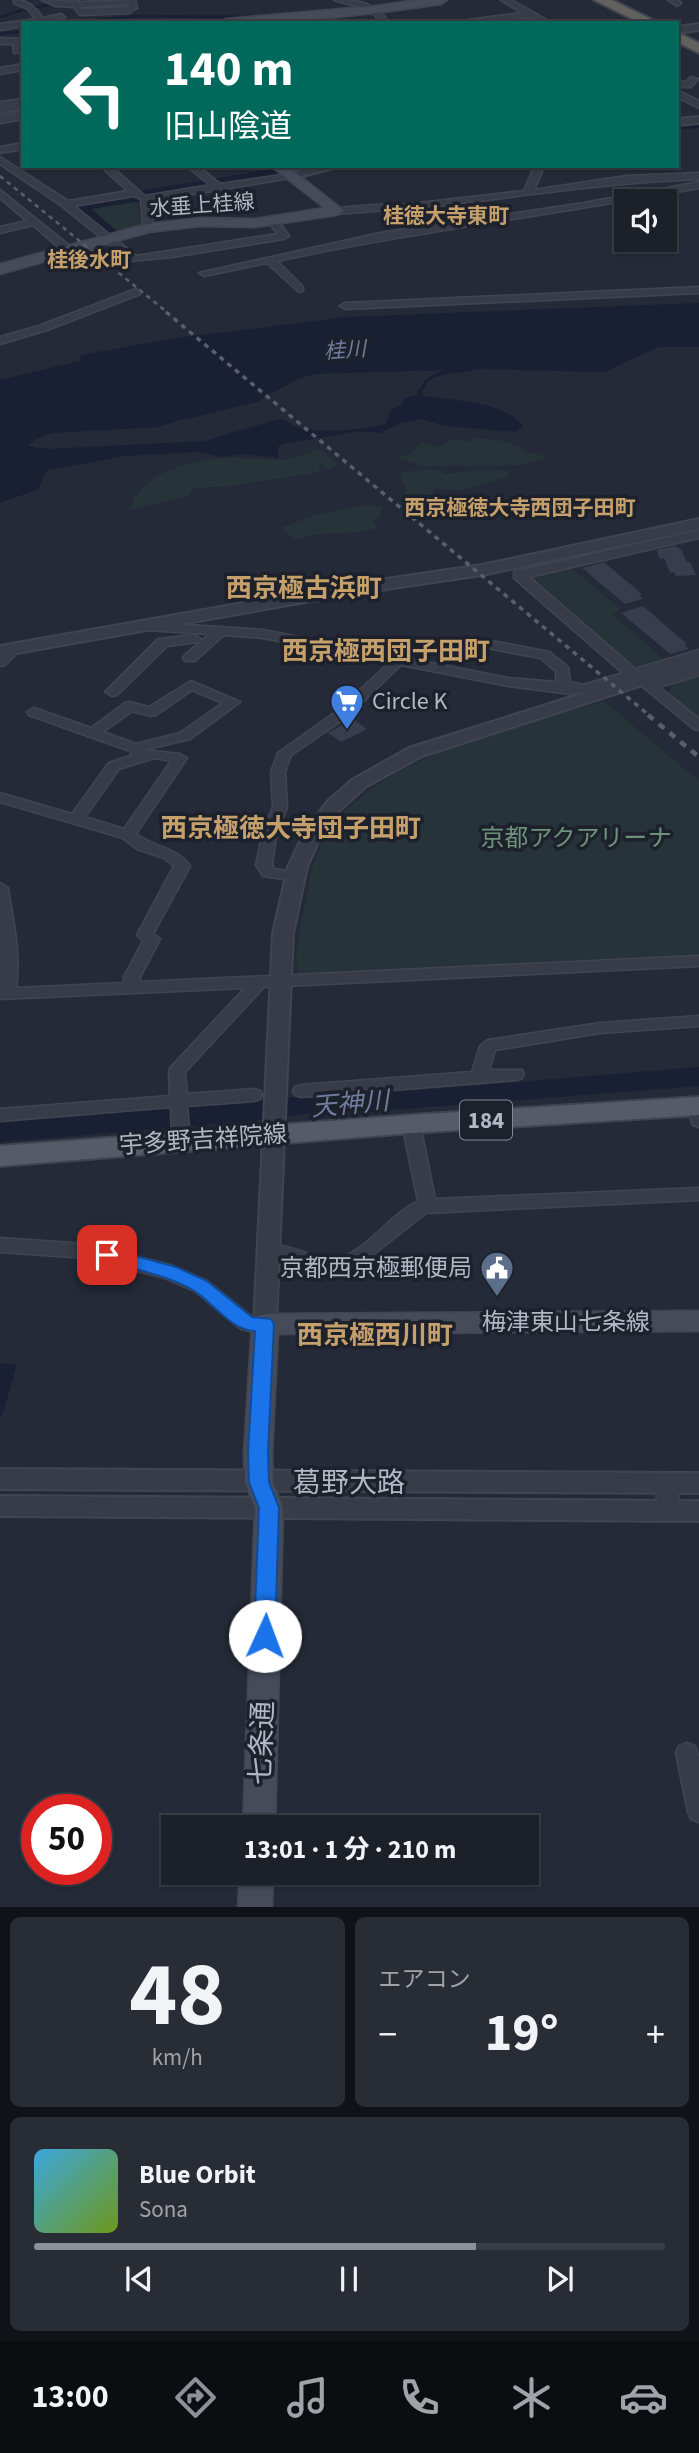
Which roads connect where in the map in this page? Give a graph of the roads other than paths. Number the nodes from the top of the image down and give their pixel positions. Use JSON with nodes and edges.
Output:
{"nodes":[{"id":1,"x":19,"y":0,"type":"edge"},
{"id":2,"x":46,"y":0,"type":"edge"},
{"id":3,"x":130,"y":0,"type":"edge"},
{"id":4,"x":337,"y":0,"type":"edge"},
{"id":5,"x":441,"y":0,"type":"edge"},
{"id":6,"x":505,"y":0,"type":"edge"},
{"id":7,"x":601,"y":0,"type":"edge"},
{"id":8,"x":6,"y":4,"type":"dead end"},
{"id":9,"x":375,"y":9,"type":"junction"},
{"id":10,"x":532,"y":14,"type":"junction"},
{"id":11,"x":61,"y":16,"type":"dead end"},
{"id":12,"x":40,"y":20,"type":"junction"},
{"id":13,"x":286,"y":20,"type":"edge"},
{"id":14,"x":35,"y":21,"type":"edge"},
{"id":15,"x":260,"y":21,"type":"edge"},
{"id":16,"x":384,"y":21,"type":"edge"},
{"id":17,"x":468,"y":21,"type":"edge"},
{"id":18,"x":544,"y":21,"type":"edge"},
{"id":19,"x":648,"y":21,"type":"edge"},
{"id":20,"x":699,"y":21,"type":"edge"},
{"id":21,"x":21,"y":24,"type":"edge"},
{"id":22,"x":679,"y":24,"type":"edge"},
{"id":23,"x":0,"y":27,"type":"edge"},
{"id":24,"x":699,"y":27,"type":"edge"},
{"id":25,"x":679,"y":30,"type":"edge"},
{"id":26,"x":679,"y":37,"type":"edge"},
{"id":27,"x":0,"y":41,"type":"edge"},
{"id":28,"x":699,"y":49,"type":"edge"},
{"id":29,"x":17,"y":51,"type":"edge"},
{"id":30,"x":21,"y":67,"type":"edge"},
{"id":31,"x":0,"y":71,"type":"edge"},
{"id":32,"x":694,"y":79,"type":"dead end"},
{"id":33,"x":679,"y":84,"type":"edge"},
{"id":34,"x":679,"y":94,"type":"edge"},
{"id":35,"x":699,"y":105,"type":"edge"},
{"id":36,"x":21,"y":106,"type":"edge"},
{"id":37,"x":0,"y":113,"type":"edge"},
{"id":38,"x":699,"y":120,"type":"edge"},
{"id":39,"x":679,"y":122,"type":"edge"},
{"id":40,"x":21,"y":146,"type":"edge"},
{"id":41,"x":0,"y":150,"type":"edge"},
{"id":42,"x":0,"y":160,"type":"edge"},
{"id":43,"x":107,"y":168,"type":"edge"},
{"id":44,"x":194,"y":168,"type":"edge"},
{"id":45,"x":318,"y":168,"type":"edge"},
{"id":46,"x":536,"y":168,"type":"edge"},
{"id":47,"x":626,"y":168,"type":"edge"},
{"id":48,"x":285,"y":172,"type":"edge"},
{"id":49,"x":699,"y":176,"type":"edge"},
{"id":50,"x":626,"y":179,"type":"junction"},
{"id":51,"x":215,"y":185,"type":"junction"},
{"id":52,"x":699,"y":185,"type":"edge"},
{"id":53,"x":528,"y":193,"type":"junction"},
{"id":54,"x":1,"y":195,"type":"edge"},
{"id":55,"x":140,"y":196,"type":"junction"},
{"id":56,"x":474,"y":199,"type":"junction"},
{"id":57,"x":65,"y":204,"type":"junction"},
{"id":58,"x":337,"y":211,"type":"junction"},
{"id":59,"x":515,"y":216,"type":"junction"},
{"id":60,"x":272,"y":221,"type":"junction"},
{"id":61,"x":34,"y":222,"type":"junction"},
{"id":62,"x":148,"y":228,"type":"junction"},
{"id":63,"x":0,"y":230,"type":"edge"},
{"id":64,"x":108,"y":238,"type":"junction"},
{"id":65,"x":67,"y":249,"type":"junction"},
{"id":66,"x":270,"y":259,"type":"junction"},
{"id":67,"x":0,"y":269,"type":"edge"},
{"id":68,"x":204,"y":273,"type":"dead end"},
{"id":69,"x":299,"y":289,"type":"dead end"},
{"id":70,"x":699,"y":290,"type":"edge"},
{"id":71,"x":136,"y":292,"type":"dead end"},
{"id":72,"x":345,"y":306,"type":"dead end"},
{"id":73,"x":0,"y":341,"type":"edge"},
{"id":74,"x":699,"y":523,"type":"edge"},
{"id":75,"x":699,"y":534,"type":"edge"},
{"id":76,"x":146,"y":626,"type":"junction"},
{"id":77,"x":215,"y":636,"type":"junction"},
{"id":78,"x":471,"y":641,"type":"dead end"},
{"id":79,"x":6,"y":651,"type":"edge"},
{"id":80,"x":699,"y":654,"type":"edge"},
{"id":81,"x":190,"y":659,"type":"dead end"},
{"id":82,"x":0,"y":662,"type":"edge"},
{"id":83,"x":397,"y":662,"type":"junction"},
{"id":84,"x":699,"y":662,"type":"edge"},
{"id":85,"x":699,"y":670,"type":"edge"},
{"id":86,"x":632,"y":674,"type":"junction"},
{"id":87,"x":571,"y":690,"type":"junction"},
{"id":88,"x":111,"y":692,"type":"dead end"},
{"id":89,"x":34,"y":712,"type":"dead end"},
{"id":90,"x":699,"y":726,"type":"edge"},
{"id":91,"x":94,"y":732,"type":"junction"},
{"id":92,"x":139,"y":753,"type":"junction"},
{"id":93,"x":0,"y":797,"type":"edge"},
{"id":94,"x":76,"y":819,"type":"junction"},
{"id":95,"x":128,"y":835,"type":"junction"},
{"id":96,"x":296,"y":876,"type":"junction"},
{"id":97,"x":0,"y":888,"type":"edge"},
{"id":98,"x":699,"y":961,"type":"edge"},
{"id":99,"x":258,"y":982,"type":"junction"},
{"id":100,"x":280,"y":982,"type":"junction"},
{"id":101,"x":132,"y":988,"type":"junction"},
{"id":102,"x":4,"y":994,"type":"edge"},
{"id":103,"x":699,"y":1021,"type":"edge"},
{"id":104,"x":516,"y":1074,"type":"dead end"},
{"id":105,"x":479,"y":1076,"type":"junction"},
{"id":106,"x":301,"y":1091,"type":"dead end"},
{"id":107,"x":254,"y":1095,"type":"dead end"},
{"id":108,"x":177,"y":1102,"type":"junction"},
{"id":109,"x":697,"y":1111,"type":"edge"},
{"id":110,"x":0,"y":1115,"type":"edge"},
{"id":111,"x":411,"y":1124,"type":"junction"},
{"id":112,"x":274,"y":1130,"type":"junction"},
{"id":113,"x":180,"y":1135,"type":"junction"},
{"id":114,"x":0,"y":1156,"type":"edge"},
{"id":115,"x":699,"y":1194,"type":"edge"},
{"id":116,"x":428,"y":1206,"type":"junction"},
{"id":117,"x":0,"y":1245,"type":"edge"},
{"id":118,"x":268,"y":1252,"type":"junction"},
{"id":119,"x":699,"y":1321,"type":"edge"},
{"id":120,"x":265,"y":1324,"type":"junction"},
{"id":121,"x":0,"y":1479,"type":"edge"},
{"id":122,"x":667,"y":1483,"type":"junction"},
{"id":123,"x":699,"y":1483,"type":"edge"},
{"id":124,"x":264,"y":1495,"type":"junction"},
{"id":125,"x":0,"y":1506,"type":"edge"},
{"id":126,"x":668,"y":1511,"type":"junction"},
{"id":127,"x":699,"y":1511,"type":"edge"},
{"id":128,"x":687,"y":1753,"type":"dead end"},
{"id":129,"x":699,"y":1812,"type":"edge"},
{"id":130,"x":260,"y":1815,"type":"edge"},
{"id":131,"x":256,"y":1885,"type":"edge"},
{"id":132,"x":255,"y":1907,"type":"edge"}],
"edges":[{"from":1,"to":8,"type":"street"},
{"from":1,"to":12,"type":"street"},
{"from":2,"to":3,"type":"street"},
{"from":4,"to":9,"type":"street"},
{"from":5,"to":9,"type":"main road"},
{"from":6,"to":10,"type":"street"},
{"from":7,"to":19,"type":"highway"},
{"from":9,"to":13,"type":"main road"},
{"from":9,"to":16,"type":"street"},
{"from":10,"to":17,"type":"street"},
{"from":10,"to":18,"type":"street"},
{"from":11,"to":12,"type":"street"},
{"from":12,"to":14,"type":"street"},
{"from":13,"to":15,"type":"main road"},
{"from":20,"to":22,"type":"street"},
{"from":21,"to":23,"type":"street"},
{"from":24,"to":25,"type":"street"},
{"from":26,"to":28,"type":"highway"},
{"from":27,"to":29,"type":"street"},
{"from":30,"to":31,"type":"street"},
{"from":32,"to":33,"type":"street"},
{"from":34,"to":35,"type":"street"},
{"from":36,"to":37,"type":"street"},
{"from":38,"to":39,"type":"street"},
{"from":40,"to":41,"type":"street"},
{"from":42,"to":57,"type":"street"},
{"from":43,"to":55,"type":"street"},
{"from":44,"to":51,"type":"street"},
{"from":45,"to":48,"type":"street"},
{"from":46,"to":53,"type":"street"},
{"from":47,"to":50,"type":"street"},
{"from":48,"to":51,"type":"street"},
{"from":48,"to":58,"type":"main road"},
{"from":49,"to":50,"type":"street"},
{"from":50,"to":53,"type":"street"},
{"from":51,"to":55,"type":"street"},
{"from":52,"to":59,"type":"street"},
{"from":53,"to":56,"type":"street"},
{"from":54,"to":61,"type":"street"},
{"from":55,"to":57,"type":"street"},
{"from":55,"to":62,"type":"street"},
{"from":56,"to":58,"type":"street"},
{"from":56,"to":59,"type":"street"},
{"from":57,"to":64,"type":"street"},
{"from":58,"to":60,"type":"main road","name":"水垂上桂線"},
{"from":59,"to":66,"type":"street"},
{"from":60,"to":62,"type":"main road","name":"水垂上桂線"},
{"from":60,"to":64,"type":"street"},
{"from":61,"to":63,"type":"street"},
{"from":61,"to":65,"type":"street"},
{"from":62,"to":64,"type":"main road","name":"水垂上桂線"},
{"from":64,"to":65,"type":"main road","name":"水垂上桂線"},
{"from":65,"to":67,"type":"main road","name":"水垂上桂線"},
{"from":66,"to":68,"type":"street"},
{"from":66,"to":69,"type":"street"},
{"from":70,"to":72,"type":"street"},
{"from":71,"to":73,"type":"street"},
{"from":74,"to":76,"type":"street"},
{"from":75,"to":86,"type":"street"},
{"from":76,"to":77,"type":"street"},
{"from":76,"to":79,"type":"street"},
{"from":77,"to":81,"type":"street"},
{"from":77,"to":83,"type":"street"},
{"from":77,"to":88,"type":"street"},
{"from":78,"to":87,"type":"street"},
{"from":79,"to":82,"type":"street"},
{"from":80,"to":86,"type":"street"},
{"from":83,"to":87,"type":"street"},
{"from":83,"to":96,"type":"street"},
{"from":84,"to":96,"type":"street"},
{"from":85,"to":90,"type":"street"},
{"from":86,"to":87,"type":"street"},
{"from":89,"to":91,"type":"street"},
{"from":91,"to":92,"type":"street"},
{"from":91,"to":92,"type":"street"},
{"from":92,"to":94,"type":"street"},
{"from":92,"to":95,"type":"street"},
{"from":93,"to":94,"type":"street"},
{"from":94,"to":95,"type":"street"},
{"from":95,"to":101,"type":"street"},
{"from":96,"to":100,"type":"street"},
{"from":97,"to":102,"type":"street"},
{"from":98,"to":100,"type":"street"},
{"from":99,"to":100,"type":"street"},
{"from":99,"to":101,"type":"street"},
{"from":99,"to":108,"type":"street"},
{"from":100,"to":112,"type":"street"},
{"from":101,"to":102,"type":"street"},
{"from":103,"to":105,"type":"street"},
{"from":104,"to":105,"type":"street"},
{"from":105,"to":106,"type":"street"},
{"from":107,"to":108,"type":"street"},
{"from":108,"to":110,"type":"street"},
{"from":108,"to":113,"type":"street"},
{"from":109,"to":111,"type":"main road","name":"宇多野吉祥院線","number":"184"},
{"from":111,"to":112,"type":"main road","name":"宇多野吉祥院線","number":"184"},
{"from":111,"to":116,"type":"street"},
{"from":112,"to":113,"type":"main road","name":"宇多野吉祥院線","number":"184"},
{"from":112,"to":118,"type":"street"},
{"from":113,"to":114,"type":"main road","name":"宇多野吉祥院線","number":"184"},
{"from":115,"to":116,"type":"street"},
{"from":116,"to":118,"type":"street"},
{"from":117,"to":120,"type":"street"},
{"from":118,"to":120,"type":"street"},
{"from":119,"to":120,"type":"main road","name":"梅津東山七条線"},
{"from":120,"to":124,"type":"main road","name":"七条通"},
{"from":121,"to":124,"type":"street","name":"葛野大路"},
{"from":122,"to":123,"type":"street","name":"葛野大路"},
{"from":122,"to":124,"type":"street","name":"葛野大路"},
{"from":122,"to":126,"type":"street"},
{"from":124,"to":125,"type":"street","name":"葛野大路"},
{"from":124,"to":126,"type":"street","name":"葛野大路"},
{"from":124,"to":130,"type":"main road","name":"七条通"},
{"from":126,"to":127,"type":"street","name":"葛野大路"},
{"from":128,"to":129,"type":"street"},
{"from":131,"to":132,"type":"main road"}]}
